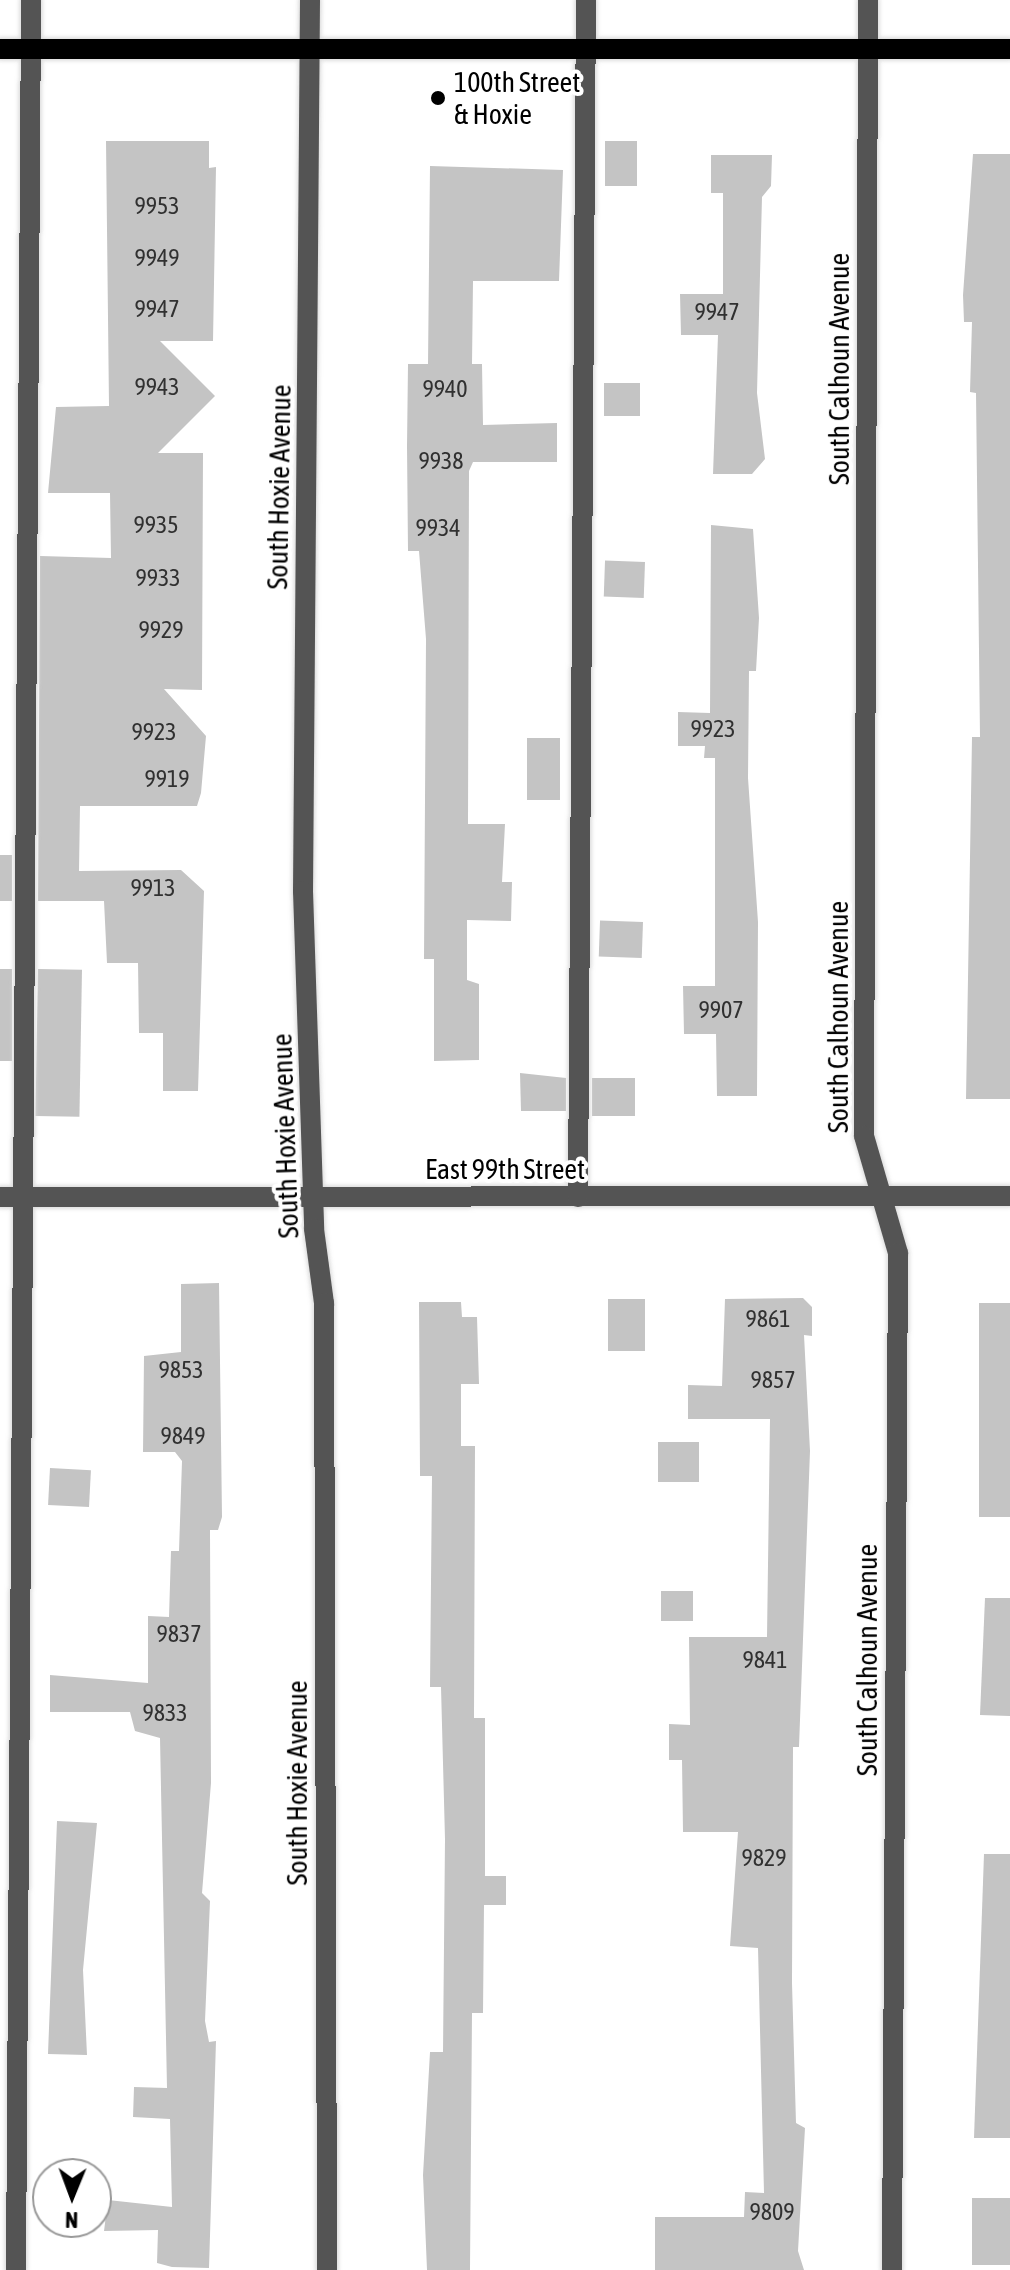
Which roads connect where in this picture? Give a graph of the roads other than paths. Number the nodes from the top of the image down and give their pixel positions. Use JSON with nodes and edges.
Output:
{"nodes":[{"id":1,"x":31,"y":0,"type":"edge"},
{"id":2,"x":310,"y":0,"type":"edge"},
{"id":3,"x":586,"y":0,"type":"edge"},
{"id":4,"x":868,"y":0,"type":"edge"},
{"id":5,"x":0,"y":49,"type":"edge"},
{"id":6,"x":586,"y":49,"type":"junction"},
{"id":7,"x":868,"y":49,"type":"junction"},
{"id":8,"x":1010,"y":49,"type":"edge"},
{"id":9,"x":31,"y":50,"type":"junction"},
{"id":10,"x":310,"y":50,"type":"junction"},
{"id":11,"x":881,"y":1195,"type":"junction"},
{"id":12,"x":1010,"y":1196,"type":"edge"},
{"id":13,"x":0,"y":1197,"type":"edge"},
{"id":14,"x":23,"y":1197,"type":"junction"},
{"id":15,"x":314,"y":1197,"type":"junction"},
{"id":16,"x":578,"y":1197,"type":"junction"},
{"id":17,"x":16,"y":2270,"type":"edge"},
{"id":18,"x":327,"y":2270,"type":"edge"},
{"id":19,"x":892,"y":2270,"type":"edge"}],
"edges":[{"from":1,"to":9,"type":"street"},
{"from":2,"to":10,"type":"street","name":"South Hoxie Avenue"},
{"from":3,"to":6,"type":"street"},
{"from":4,"to":7,"type":"street","name":"South Calhoun Avenue"},
{"from":5,"to":9,"type":"main road"},
{"from":6,"to":7,"type":"main road"},
{"from":6,"to":10,"type":"main road"},
{"from":6,"to":16,"type":"street"},
{"from":7,"to":8,"type":"main road"},
{"from":7,"to":11,"type":"street","name":"South Calhoun Avenue"},
{"from":9,"to":10,"type":"main road"},
{"from":9,"to":14,"type":"street"},
{"from":10,"to":15,"type":"street","name":"South Hoxie Avenue"},
{"from":11,"to":12,"type":"street","name":"East 99th Street"},
{"from":11,"to":16,"type":"street","name":"East 99th Street"},
{"from":11,"to":19,"type":"street","name":"South Calhoun Avenue"},
{"from":13,"to":14,"type":"street","name":"East 99th Street"},
{"from":14,"to":15,"type":"street","name":"East 99th Street"},
{"from":14,"to":17,"type":"street"},
{"from":15,"to":16,"type":"street","name":"East 99th Street"},
{"from":15,"to":18,"type":"street","name":"South Hoxie Avenue"}]}
